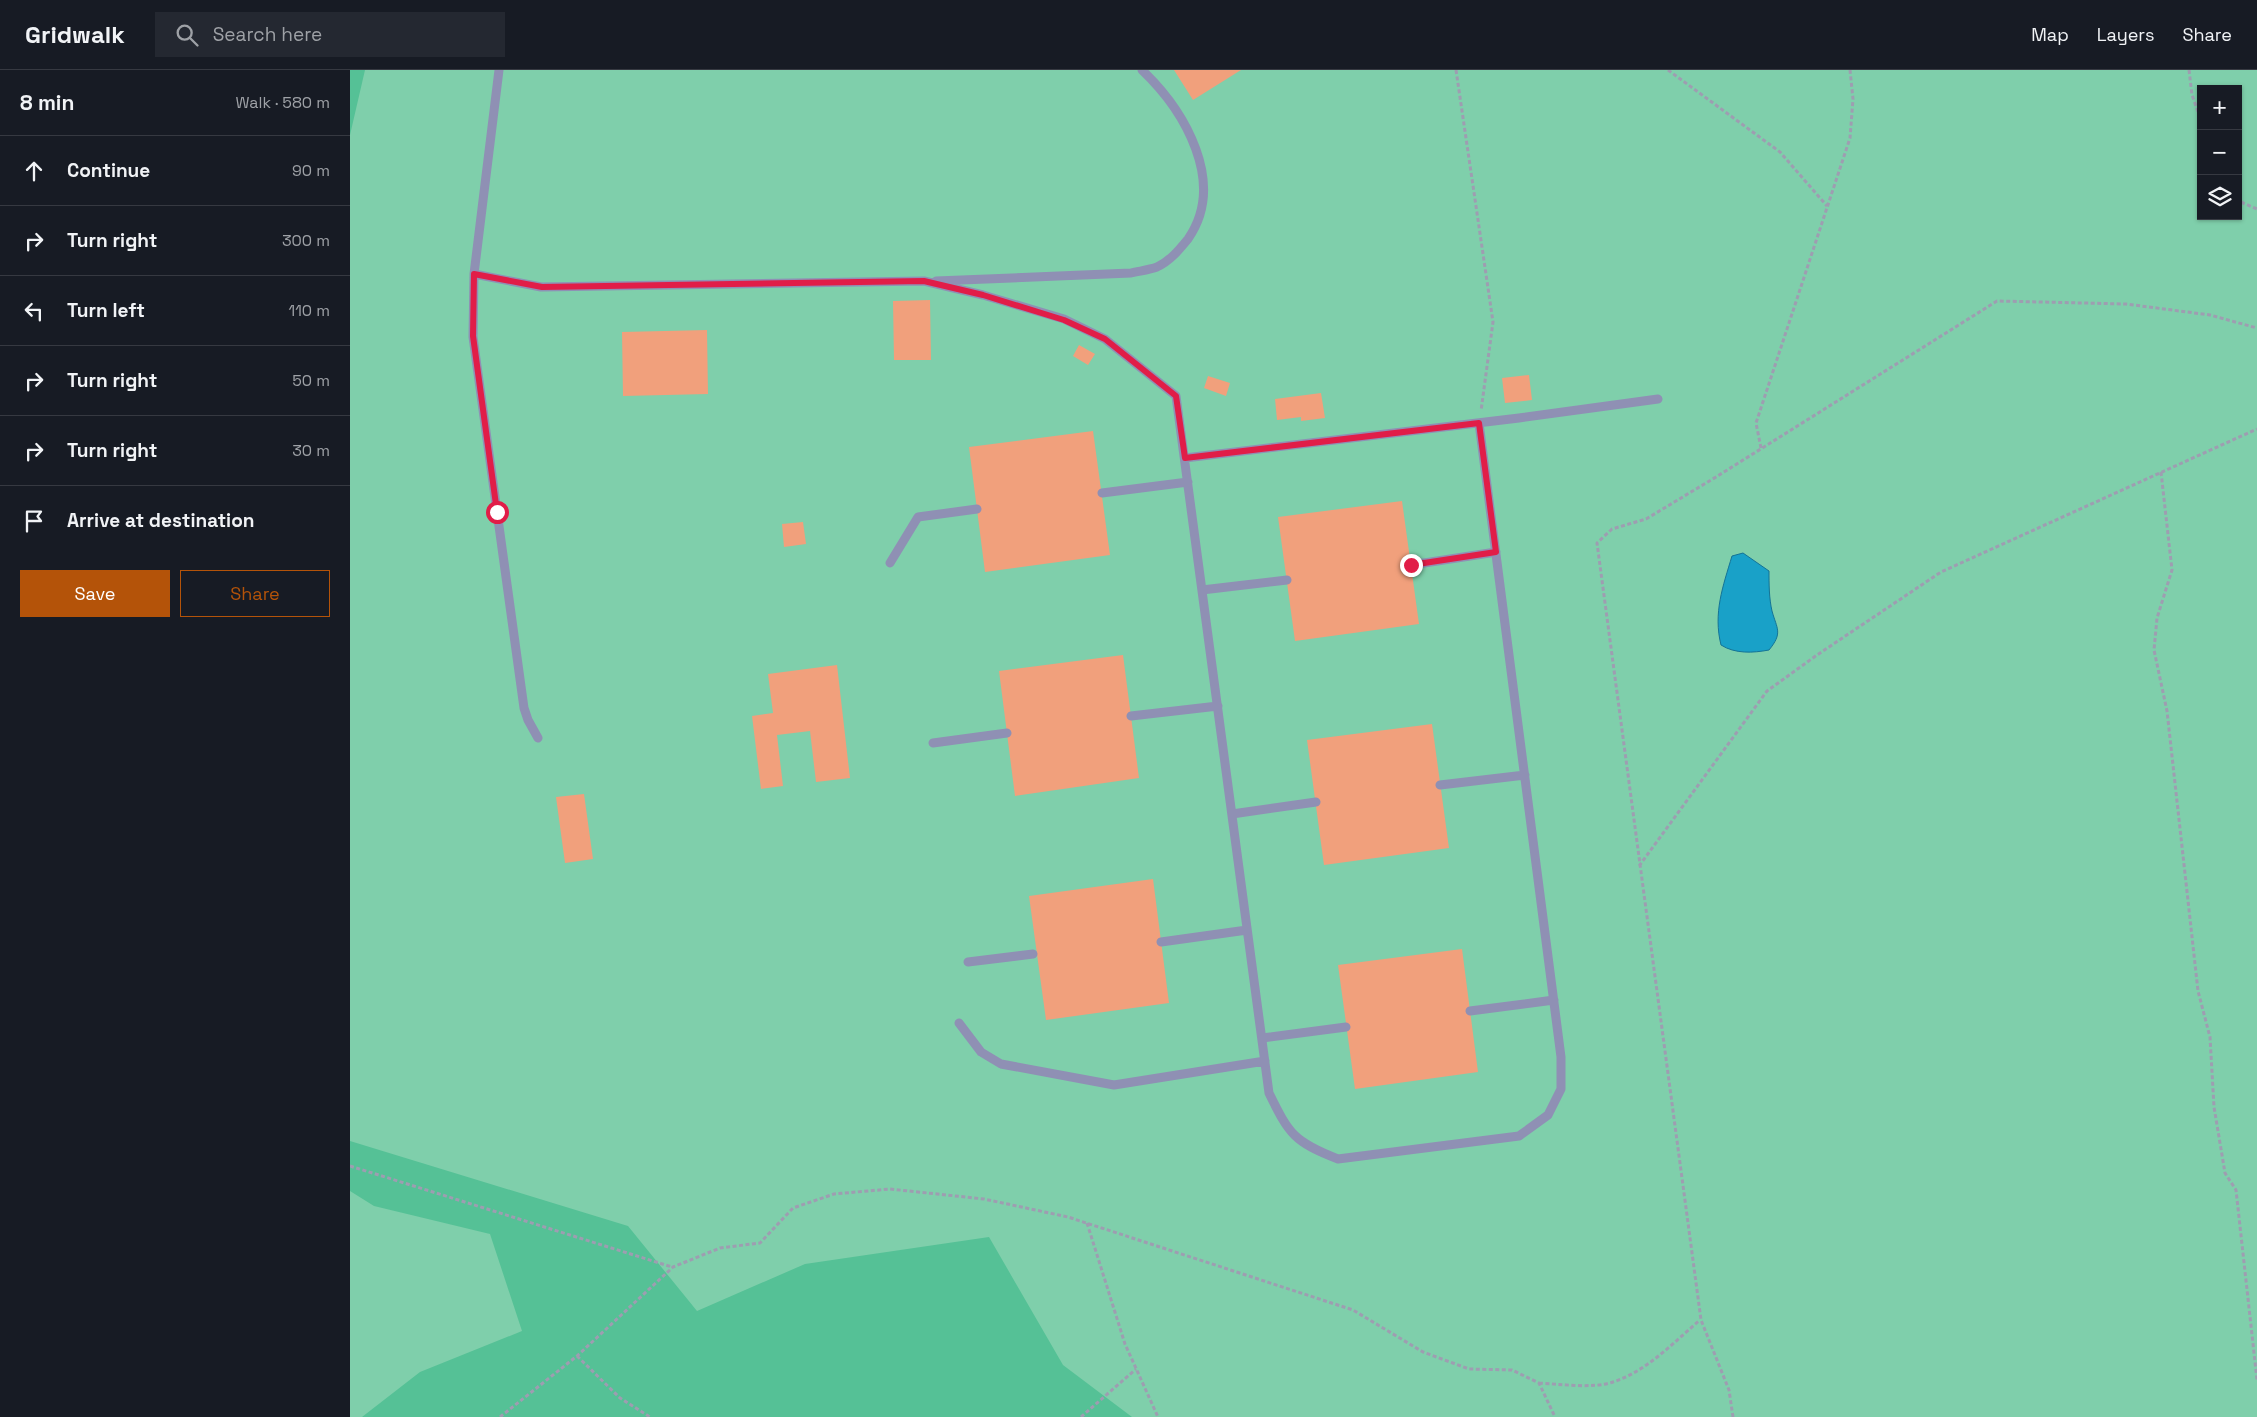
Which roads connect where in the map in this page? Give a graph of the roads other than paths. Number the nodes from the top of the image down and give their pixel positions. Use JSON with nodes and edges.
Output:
{"nodes":[{"id":1,"x":499,"y":70,"type":"edge"},
{"id":2,"x":1142,"y":70,"type":"edge"},
{"id":3,"x":474,"y":274,"type":"junction"},
{"id":4,"x":924,"y":281,"type":"junction"},
{"id":5,"x":1658,"y":399,"type":"dead end"},
{"id":6,"x":1479,"y":423,"type":"junction"},
{"id":7,"x":1185,"y":458,"type":"junction"},
{"id":8,"x":1188,"y":482,"type":"junction"},
{"id":9,"x":1102,"y":493,"type":"dead end"},
{"id":10,"x":977,"y":509,"type":"dead end"},
{"id":11,"x":1496,"y":552,"type":"junction"},
{"id":12,"x":890,"y":563,"type":"dead end"},
{"id":13,"x":1411,"y":565,"type":"dead end"},
{"id":14,"x":1286,"y":580,"type":"dead end"},
{"id":15,"x":1202,"y":590,"type":"junction"},
{"id":16,"x":1218,"y":706,"type":"junction"},
{"id":17,"x":1131,"y":716,"type":"dead end"},
{"id":18,"x":1007,"y":732,"type":"dead end"},
{"id":19,"x":538,"y":738,"type":"dead end"},
{"id":20,"x":933,"y":743,"type":"dead end"},
{"id":21,"x":1525,"y":775,"type":"junction"},
{"id":22,"x":1440,"y":785,"type":"dead end"},
{"id":23,"x":1316,"y":802,"type":"dead end"},
{"id":24,"x":1232,"y":814,"type":"junction"},
{"id":25,"x":1247,"y":930,"type":"junction"},
{"id":26,"x":1161,"y":942,"type":"dead end"},
{"id":27,"x":1033,"y":954,"type":"dead end"},
{"id":28,"x":968,"y":962,"type":"dead end"},
{"id":29,"x":1554,"y":1000,"type":"junction"},
{"id":30,"x":1470,"y":1011,"type":"dead end"},
{"id":31,"x":959,"y":1023,"type":"dead end"},
{"id":32,"x":1346,"y":1027,"type":"dead end"},
{"id":33,"x":1262,"y":1038,"type":"junction"},
{"id":34,"x":1265,"y":1061,"type":"junction"}],
"edges":[{"from":1,"to":3,"type":"lane"},
{"from":2,"to":4,"type":"lane"},
{"from":3,"to":4,"type":"lane"},
{"from":3,"to":19,"type":"lane"},
{"from":4,"to":7,"type":"lane"},
{"from":5,"to":6,"type":"lane"},
{"from":6,"to":7,"type":"lane"},
{"from":6,"to":11,"type":"lane"},
{"from":7,"to":8,"type":"lane"},
{"from":8,"to":9,"type":"lane"},
{"from":8,"to":15,"type":"lane"},
{"from":10,"to":12,"type":"lane"},
{"from":11,"to":13,"type":"lane"},
{"from":11,"to":21,"type":"lane"},
{"from":14,"to":15,"type":"lane"},
{"from":15,"to":16,"type":"lane"},
{"from":16,"to":17,"type":"lane"},
{"from":16,"to":24,"type":"lane"},
{"from":18,"to":20,"type":"lane"},
{"from":21,"to":22,"type":"lane"},
{"from":21,"to":29,"type":"lane"},
{"from":23,"to":24,"type":"lane"},
{"from":24,"to":25,"type":"lane"},
{"from":25,"to":26,"type":"lane"},
{"from":25,"to":33,"type":"lane"},
{"from":27,"to":28,"type":"lane"},
{"from":29,"to":30,"type":"lane"},
{"from":29,"to":34,"type":"lane"},
{"from":31,"to":34,"type":"lane"},
{"from":32,"to":33,"type":"lane"},
{"from":33,"to":34,"type":"lane"}]}
